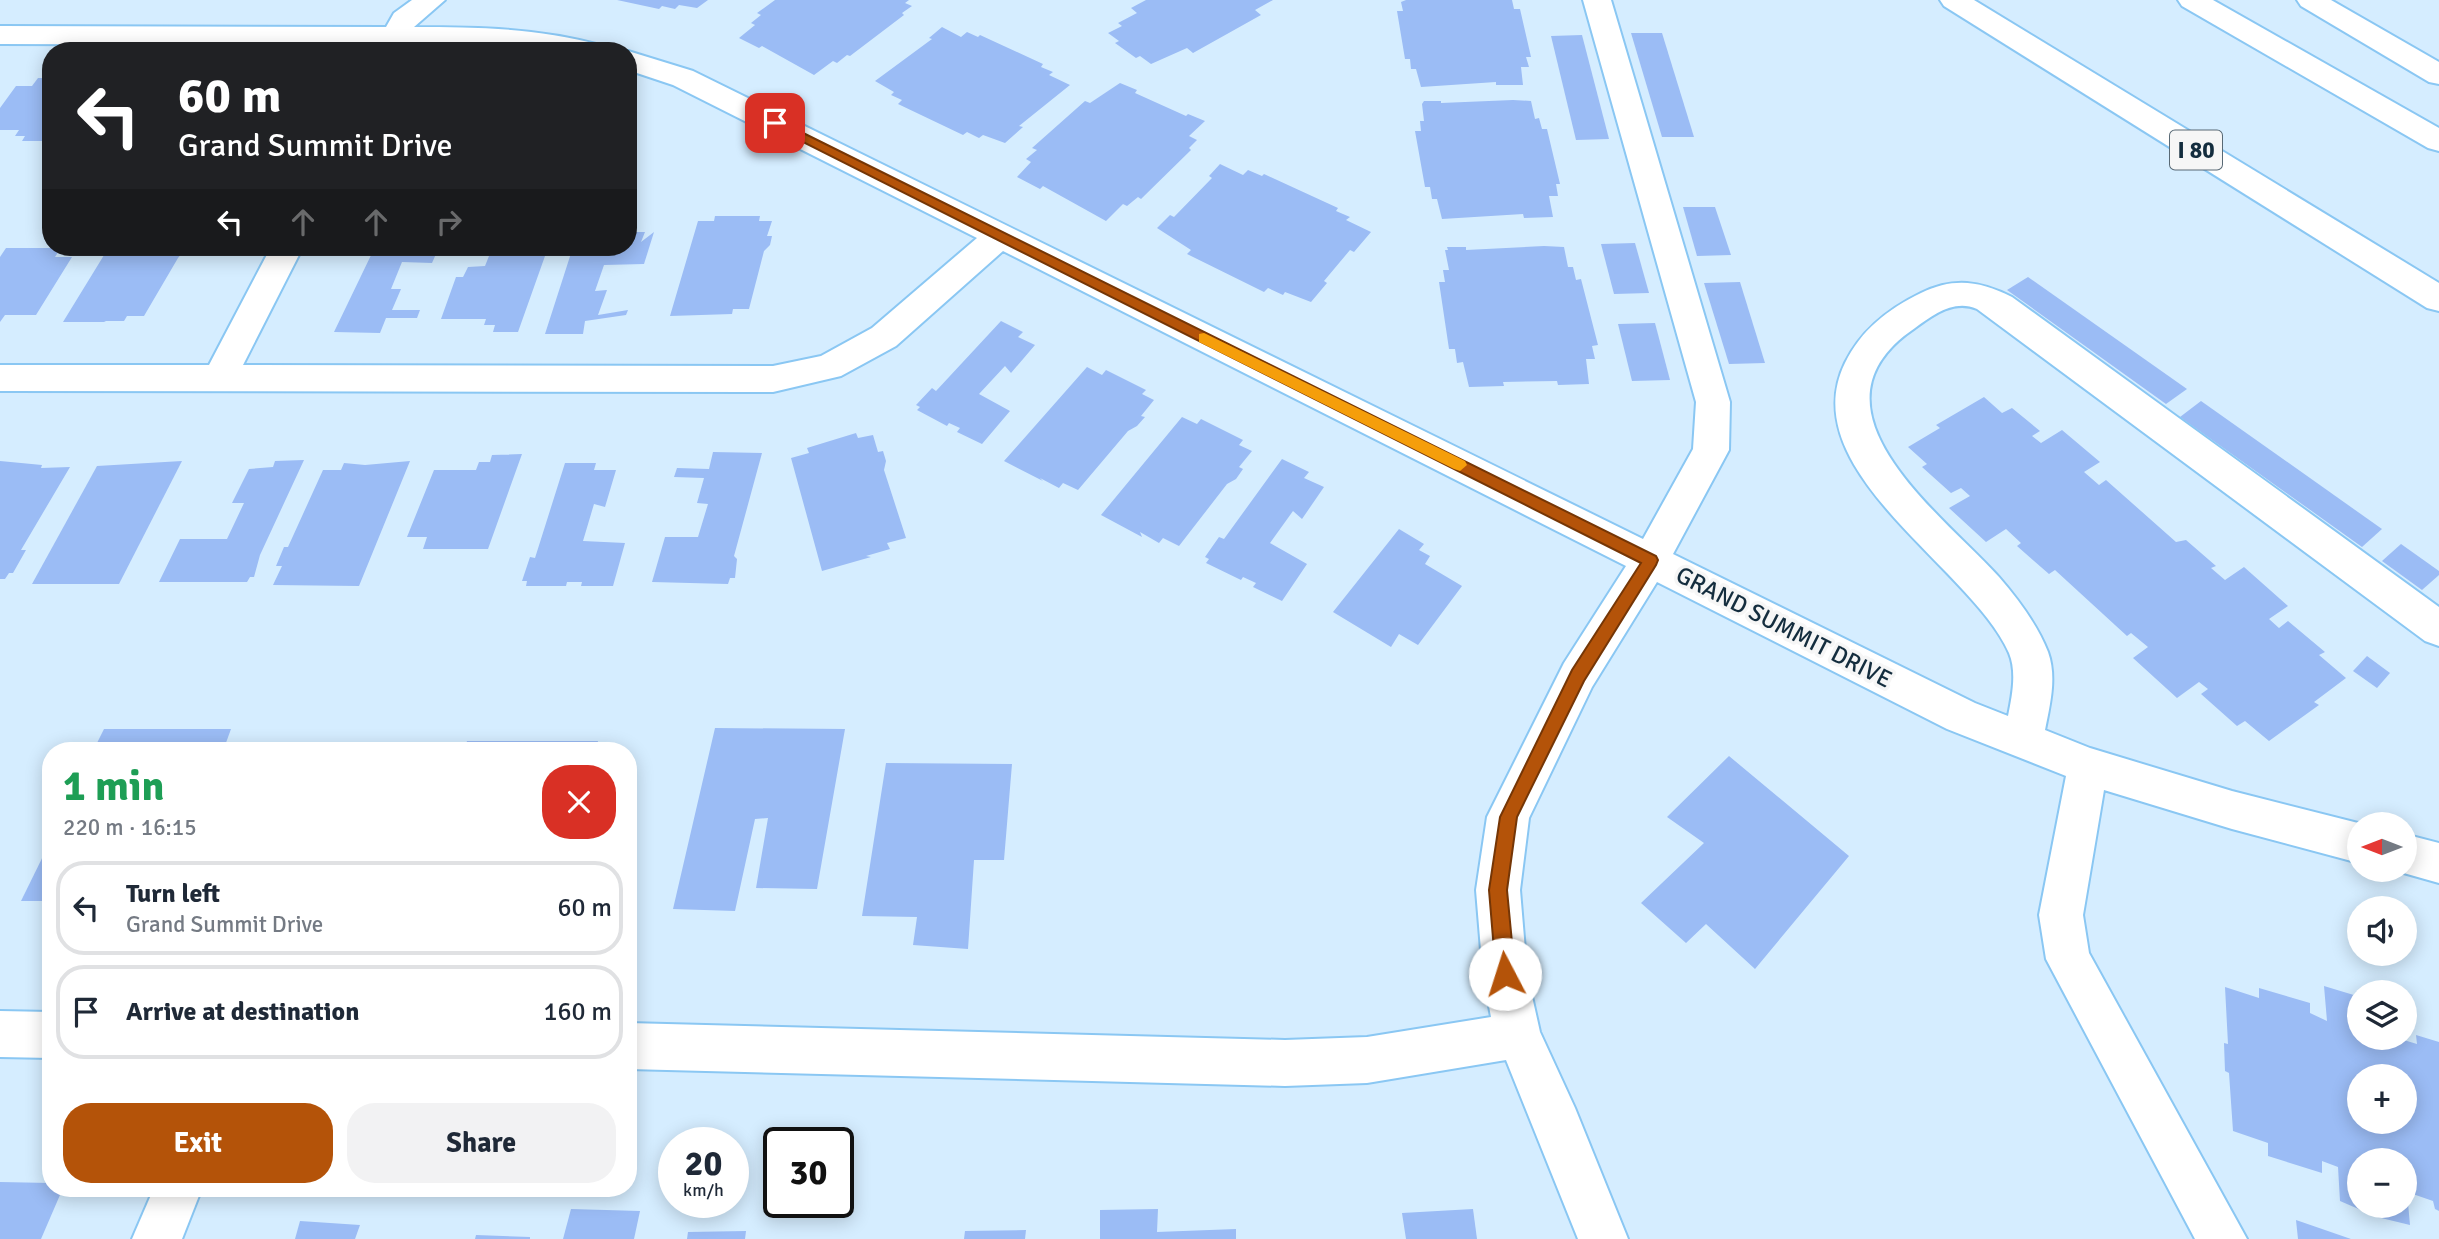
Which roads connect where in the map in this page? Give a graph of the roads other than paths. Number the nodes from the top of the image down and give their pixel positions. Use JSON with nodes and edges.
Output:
{"nodes":[{"id":1,"x":431,"y":0,"type":"edge"},
{"id":2,"x":1597,"y":0,"type":"edge"},
{"id":3,"x":1954,"y":0,"type":"edge"},
{"id":4,"x":2192,"y":0,"type":"edge"},
{"id":5,"x":2311,"y":0,"type":"edge"},
{"id":6,"x":394,"y":26,"type":"edge"},
{"id":7,"x":0,"y":35,"type":"edge"},
{"id":8,"x":542,"y":42,"type":"edge"},
{"id":9,"x":637,"y":63,"type":"edge"},
{"id":10,"x":2439,"y":75,"type":"edge"},
{"id":11,"x":2439,"y":141,"type":"edge"},
{"id":12,"x":1000,"y":236,"type":"junction"},
{"id":13,"x":282,"y":256,"type":"edge"},
{"id":14,"x":2439,"y":299,"type":"edge"},
{"id":15,"x":0,"y":378,"type":"edge"},
{"id":16,"x":219,"y":379,"type":"junction"},
{"id":17,"x":1651,"y":560,"type":"junction"},
{"id":18,"x":2439,"y":629,"type":"edge"},
{"id":19,"x":2023,"y":740,"type":"junction"},
{"id":20,"x":2088,"y":766,"type":"junction"},
{"id":21,"x":2347,"y":840,"type":"edge"},
{"id":22,"x":2417,"y":857,"type":"edge"},
{"id":23,"x":2439,"y":863,"type":"edge"},
{"id":24,"x":0,"y":1034,"type":"edge"},
{"id":25,"x":42,"y":1035,"type":"edge"},
{"id":26,"x":1518,"y":1035,"type":"junction"},
{"id":27,"x":637,"y":1046,"type":"edge"},
{"id":28,"x":174,"y":1197,"type":"edge"},
{"id":29,"x":157,"y":1239,"type":"edge"},
{"id":30,"x":1602,"y":1239,"type":"edge"},
{"id":31,"x":2222,"y":1239,"type":"edge"}],
"edges":[{"from":1,"to":6,"type":"main road"},
{"from":2,"to":17,"type":"main road"},
{"from":3,"to":14,"type":"main road","number":"I 80"},
{"from":4,"to":11,"type":"main road"},
{"from":5,"to":10,"type":"main road"},
{"from":6,"to":7,"type":"main road"},
{"from":6,"to":8,"type":"main road"},
{"from":9,"to":12,"type":"main road","name":"GRAND SUMMIT DRIVE"},
{"from":12,"to":16,"type":"main road"},
{"from":12,"to":17,"type":"main road","name":"GRAND SUMMIT DRIVE"},
{"from":13,"to":16,"type":"main road"},
{"from":15,"to":16,"type":"main road"},
{"from":17,"to":19,"type":"main road","name":"GRAND SUMMIT DRIVE"},
{"from":17,"to":26,"type":"main road"},
{"from":18,"to":19,"type":"main road"},
{"from":19,"to":20,"type":"main road","name":"GRAND SUMMIT DRIVE"},
{"from":20,"to":21,"type":"main road","name":"GRAND SUMMIT DRIVE"},
{"from":20,"to":31,"type":"main road"},
{"from":22,"to":23,"type":"main road"},
{"from":24,"to":25,"type":"main road"},
{"from":26,"to":27,"type":"main road"},
{"from":26,"to":30,"type":"main road"},
{"from":28,"to":29,"type":"main road"}]}
